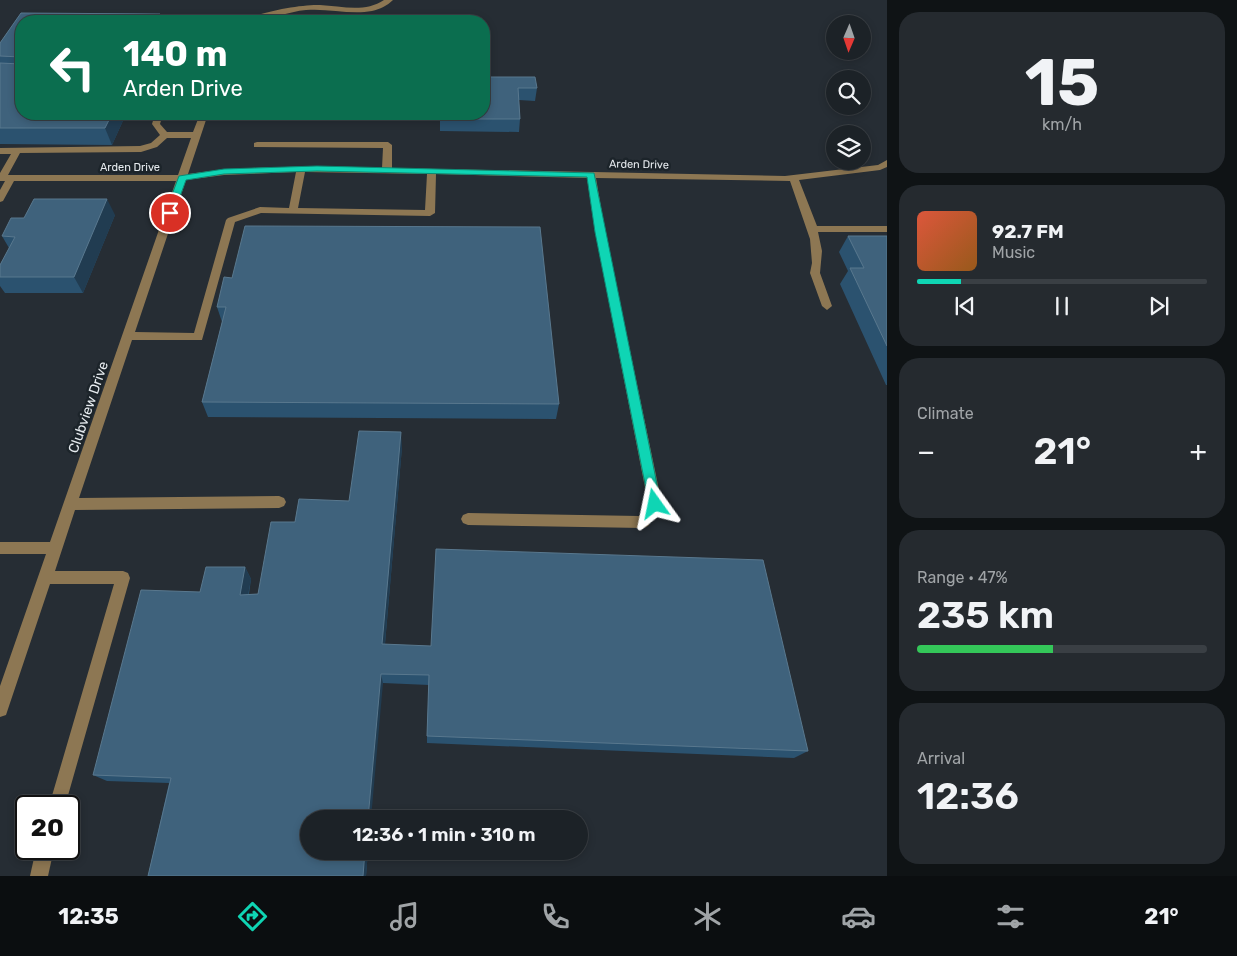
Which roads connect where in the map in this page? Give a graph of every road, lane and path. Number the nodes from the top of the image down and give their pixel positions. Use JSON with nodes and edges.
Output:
{"nodes":[{"id":1,"x":389,"y":0,"type":"edge"},
{"id":2,"x":268,"y":15,"type":"edge"},
{"id":3,"x":158,"y":120,"type":"edge"},
{"id":4,"x":202,"y":120,"type":"edge"},
{"id":5,"x":196,"y":135,"type":"junction"},
{"id":6,"x":166,"y":136,"type":"junction"},
{"id":7,"x":257,"y":145,"type":"dead end"},
{"id":8,"x":0,"y":151,"type":"edge"},
{"id":9,"x":18,"y":151,"type":"junction"},
{"id":10,"x":887,"y":163,"type":"edge"},
{"id":11,"x":301,"y":169,"type":"junction"},
{"id":12,"x":387,"y":170,"type":"junction"},
{"id":13,"x":432,"y":171,"type":"junction"},
{"id":14,"x":591,"y":174,"type":"junction"},
{"id":15,"x":4,"y":178,"type":"edge"},
{"id":16,"x":182,"y":178,"type":"junction"},
{"id":17,"x":793,"y":178,"type":"junction"},
{"id":18,"x":0,"y":199,"type":"edge"},
{"id":19,"x":293,"y":211,"type":"junction"},
{"id":20,"x":812,"y":229,"type":"junction"},
{"id":21,"x":887,"y":229,"type":"edge"},
{"id":22,"x":827,"y":306,"type":"dead end"},
{"id":23,"x":128,"y":336,"type":"junction"},
{"id":24,"x":279,"y":502,"type":"dead end"},
{"id":25,"x":70,"y":504,"type":"junction"},
{"id":26,"x":468,"y":519,"type":"dead end"},
{"id":27,"x":0,"y":548,"type":"edge"},
{"id":28,"x":55,"y":548,"type":"junction"},
{"id":29,"x":45,"y":577,"type":"junction"},
{"id":30,"x":0,"y":709,"type":"edge"},
{"id":31,"x":60,"y":795,"type":"edge"},
{"id":32,"x":43,"y":860,"type":"edge"},
{"id":33,"x":39,"y":876,"type":"edge"}],
"edges":[{"from":1,"to":2,"type":"street"},
{"from":3,"to":6,"type":"street"},
{"from":4,"to":5,"type":"street","name":"Clubview Drive"},
{"from":5,"to":6,"type":"street"},
{"from":5,"to":16,"type":"street","name":"Clubview Drive"},
{"from":6,"to":9,"type":"street"},
{"from":7,"to":12,"type":"street"},
{"from":8,"to":9,"type":"street"},
{"from":9,"to":15,"type":"street"},
{"from":10,"to":17,"type":"street","name":"Arden Drive"},
{"from":11,"to":12,"type":"street","name":"Arden Drive"},
{"from":11,"to":16,"type":"street","name":"Arden Drive"},
{"from":11,"to":19,"type":"street"},
{"from":12,"to":13,"type":"street","name":"Arden Drive"},
{"from":13,"to":14,"type":"street","name":"Arden Drive"},
{"from":13,"to":19,"type":"street"},
{"from":14,"to":17,"type":"street","name":"Arden Drive"},
{"from":14,"to":26,"type":"street"},
{"from":15,"to":16,"type":"street","name":"Arden Drive"},
{"from":15,"to":18,"type":"street"},
{"from":16,"to":23,"type":"street","name":"Clubview Drive"},
{"from":17,"to":20,"type":"street"},
{"from":19,"to":23,"type":"street"},
{"from":20,"to":21,"type":"street"},
{"from":20,"to":22,"type":"street"},
{"from":23,"to":25,"type":"street","name":"Clubview Drive"},
{"from":24,"to":25,"type":"street"},
{"from":25,"to":28,"type":"street","name":"Clubview Drive"},
{"from":27,"to":28,"type":"street"},
{"from":28,"to":29,"type":"street","name":"Clubview Drive"},
{"from":29,"to":30,"type":"street","name":"Clubview Drive"},
{"from":29,"to":31,"type":"street"},
{"from":32,"to":33,"type":"street"}]}
